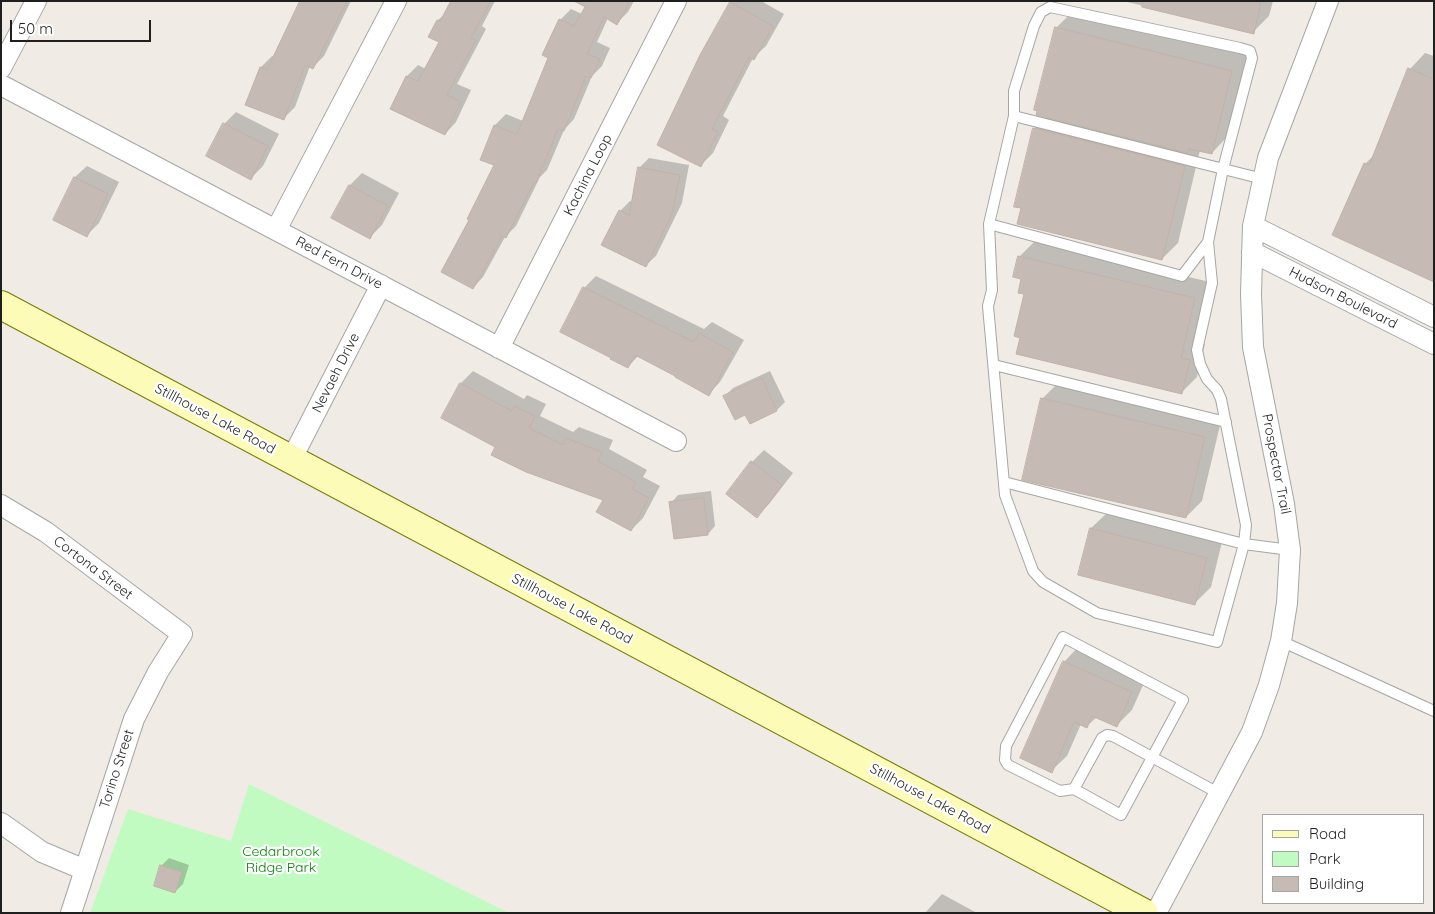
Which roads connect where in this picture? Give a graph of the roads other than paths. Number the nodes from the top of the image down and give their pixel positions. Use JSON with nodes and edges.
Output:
{"nodes":[{"id":1,"x":36,"y":1,"type":"edge"},
{"id":2,"x":396,"y":1,"type":"edge"},
{"id":3,"x":676,"y":1,"type":"edge"},
{"id":4,"x":1328,"y":1,"type":"edge"},
{"id":5,"x":1,"y":68,"type":"edge"},
{"id":6,"x":1,"y":85,"type":"edge"},
{"id":7,"x":1014,"y":116,"type":"junction"},
{"id":8,"x":1223,"y":169,"type":"junction"},
{"id":9,"x":1263,"y":179,"type":"junction"},
{"id":10,"x":989,"y":224,"type":"junction"},
{"id":11,"x":1253,"y":226,"type":"junction"},
{"id":12,"x":276,"y":230,"type":"junction"},
{"id":13,"x":1208,"y":242,"type":"junction"},
{"id":14,"x":1252,"y":252,"type":"junction"},
{"id":15,"x":381,"y":286,"type":"junction"},
{"id":16,"x":1,"y":305,"type":"edge"},
{"id":17,"x":1434,"y":317,"type":"edge"},
{"id":18,"x":1434,"y":344,"type":"edge"},
{"id":19,"x":499,"y":348,"type":"junction"},
{"id":20,"x":994,"y":365,"type":"junction"},
{"id":21,"x":1226,"y":422,"type":"junction"},
{"id":22,"x":676,"y":441,"type":"dead end"},
{"id":23,"x":291,"y":460,"type":"junction"},
{"id":24,"x":1004,"y":482,"type":"junction"},
{"id":25,"x":1,"y":505,"type":"edge"},
{"id":26,"x":1244,"y":544,"type":"junction"},
{"id":27,"x":1290,"y":550,"type":"junction"},
{"id":28,"x":182,"y":634,"type":"joint"},
{"id":29,"x":1281,"y":640,"type":"junction"},
{"id":30,"x":1434,"y":710,"type":"edge"},
{"id":31,"x":1152,"y":757,"type":"junction"},
{"id":32,"x":1074,"y":789,"type":"junction"},
{"id":33,"x":1220,"y":794,"type":"junction"},
{"id":34,"x":1,"y":823,"type":"edge"},
{"id":35,"x":85,"y":870,"type":"junction"},
{"id":36,"x":71,"y":913,"type":"edge"},
{"id":37,"x":1144,"y":913,"type":"edge"},
{"id":38,"x":1156,"y":913,"type":"edge"}],
"edges":[{"from":1,"to":5,"type":"street"},
{"from":2,"to":12,"type":"street"},
{"from":3,"to":19,"type":"street","name":"Kachina Loop"},
{"from":4,"to":9,"type":"street","name":"Prospector Trail"},
{"from":6,"to":12,"type":"street","name":"Red Fern Drive"},
{"from":7,"to":8,"type":"lane"},
{"from":7,"to":8,"type":"lane"},
{"from":7,"to":10,"type":"lane"},
{"from":8,"to":9,"type":"lane"},
{"from":8,"to":13,"type":"lane"},
{"from":9,"to":11,"type":"street","name":"Prospector Trail"},
{"from":10,"to":13,"type":"lane"},
{"from":10,"to":20,"type":"lane"},
{"from":11,"to":14,"type":"street","name":"Prospector Trail"},
{"from":11,"to":17,"type":"street","name":"Hudson Boulevard"},
{"from":12,"to":15,"type":"street","name":"Red Fern Drive"},
{"from":13,"to":21,"type":"lane"},
{"from":14,"to":18,"type":"street","name":"Hudson Boulevard"},
{"from":14,"to":27,"type":"street","name":"Prospector Trail"},
{"from":15,"to":19,"type":"street","name":"Red Fern Drive"},
{"from":15,"to":23,"type":"street","name":"Nevaeh Drive"},
{"from":16,"to":23,"type":"main road","name":"Stillhouse Lake Road"},
{"from":19,"to":22,"type":"street","name":"Red Fern Drive"},
{"from":20,"to":21,"type":"lane"},
{"from":20,"to":24,"type":"lane"},
{"from":21,"to":26,"type":"lane"},
{"from":23,"to":37,"type":"main road","name":"Stillhouse Lake Road"},
{"from":24,"to":26,"type":"lane"},
{"from":24,"to":26,"type":"lane"},
{"from":25,"to":28,"type":"street","name":"Cortona Street"},
{"from":26,"to":27,"type":"lane"},
{"from":27,"to":29,"type":"street","name":"Prospector Trail"},
{"from":28,"to":35,"type":"street","name":"Torino Street"},
{"from":29,"to":30,"type":"lane"},
{"from":29,"to":33,"type":"street","name":"Prospector Trail"},
{"from":31,"to":32,"type":"lane"},
{"from":31,"to":32,"type":"lane"},
{"from":31,"to":32,"type":"lane"},
{"from":31,"to":33,"type":"lane"},
{"from":33,"to":38,"type":"street","name":"Prospector Trail"},
{"from":34,"to":35,"type":"street"},
{"from":35,"to":36,"type":"street","name":"Torino Street"}]}
